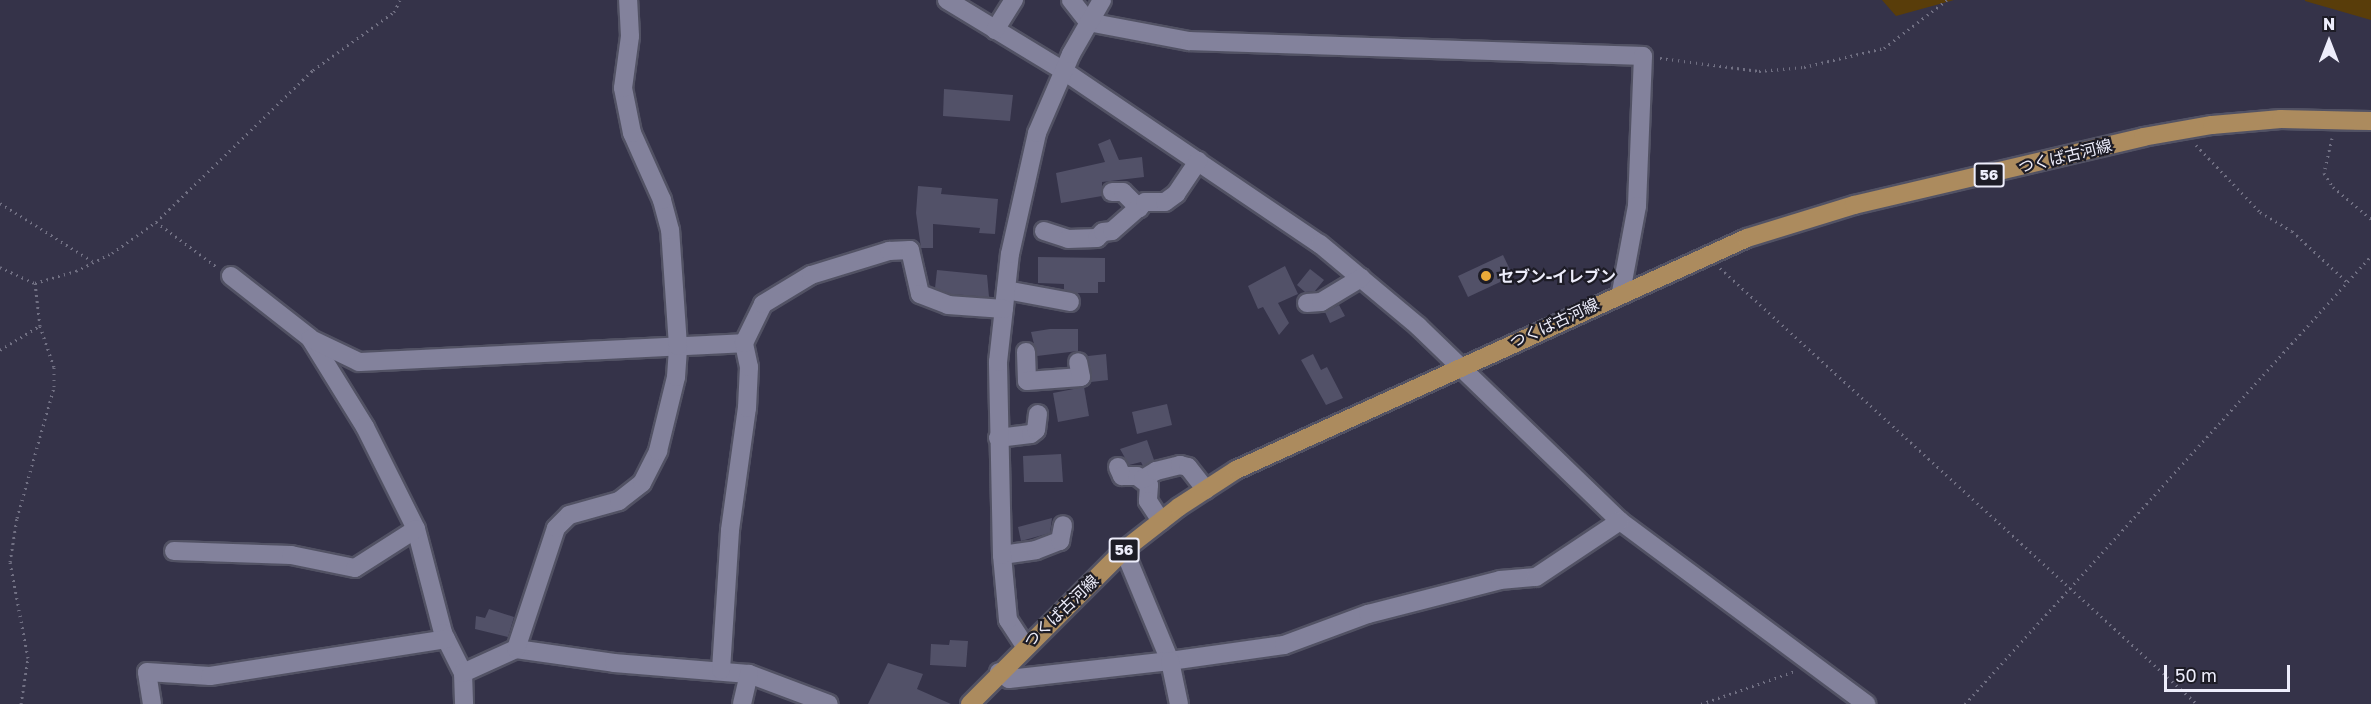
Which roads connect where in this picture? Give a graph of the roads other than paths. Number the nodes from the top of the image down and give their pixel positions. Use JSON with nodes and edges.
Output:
{"nodes":[{"id":1,"x":628,"y":0,"type":"edge"},
{"id":2,"x":947,"y":0,"type":"edge"},
{"id":3,"x":1014,"y":0,"type":"edge"},
{"id":4,"x":1071,"y":0,"type":"edge"},
{"id":5,"x":1102,"y":0,"type":"edge"},
{"id":6,"x":1088,"y":22,"type":"junction"},
{"id":7,"x":995,"y":30,"type":"junction"},
{"id":8,"x":1064,"y":71,"type":"junction"},
{"id":9,"x":2371,"y":121,"type":"edge"},
{"id":10,"x":1198,"y":161,"type":"junction"},
{"id":11,"x":1112,"y":192,"type":"dead end"},
{"id":12,"x":1139,"y":208,"type":"junction"},
{"id":13,"x":1044,"y":231,"type":"dead end"},
{"id":14,"x":231,"y":276,"type":"road end"},
{"id":15,"x":1361,"y":278,"type":"junction"},
{"id":16,"x":1006,"y":291,"type":"junction"},
{"id":17,"x":1621,"y":292,"type":"junction"},
{"id":18,"x":1070,"y":302,"type":"dead end"},
{"id":19,"x":1307,"y":303,"type":"dead end"},
{"id":20,"x":1004,"y":309,"type":"junction"},
{"id":21,"x":310,"y":338,"type":"junction"},
{"id":22,"x":744,"y":343,"type":"junction"},
{"id":23,"x":678,"y":346,"type":"junction"},
{"id":24,"x":1026,"y":352,"type":"dead end"},
{"id":25,"x":1078,"y":362,"type":"dead end"},
{"id":26,"x":1461,"y":366,"type":"junction"},
{"id":27,"x":998,"y":381,"type":"junction"},
{"id":28,"x":1027,"y":381,"type":"junction"},
{"id":29,"x":1038,"y":414,"type":"dead end"},
{"id":30,"x":998,"y":438,"type":"junction"},
{"id":31,"x":1118,"y":467,"type":"dead end"},
{"id":32,"x":1143,"y":479,"type":"junction"},
{"id":33,"x":1206,"y":490,"type":"junction"},
{"id":34,"x":1161,"y":521,"type":"junction"},
{"id":35,"x":1620,"y":521,"type":"junction"},
{"id":36,"x":1063,"y":525,"type":"dead end"},
{"id":37,"x":416,"y":529,"type":"junction"},
{"id":38,"x":1124,"y":550,"type":"junction"},
{"id":39,"x":174,"y":552,"type":"dead end"},
{"id":40,"x":1002,"y":555,"type":"junction"},
{"id":41,"x":446,"y":639,"type":"junction"},
{"id":42,"x":1025,"y":646,"type":"junction"},
{"id":43,"x":516,"y":649,"type":"junction"},
{"id":44,"x":1170,"y":661,"type":"junction"},
{"id":45,"x":721,"y":670,"type":"junction"},
{"id":46,"x":999,"y":672,"type":"junction"},
{"id":47,"x":463,"y":673,"type":"junction"},
{"id":48,"x":749,"y":674,"type":"junction"},
{"id":49,"x":152,"y":704,"type":"edge"},
{"id":50,"x":464,"y":704,"type":"edge"},
{"id":51,"x":742,"y":704,"type":"edge"},
{"id":52,"x":829,"y":704,"type":"edge"},
{"id":53,"x":970,"y":704,"type":"edge"},
{"id":54,"x":1179,"y":704,"type":"edge"},
{"id":55,"x":1866,"y":704,"type":"edge"}],
"edges":[{"from":1,"to":23,"type":"street"},
{"from":2,"to":7,"type":"street"},
{"from":3,"to":7,"type":"street"},
{"from":4,"to":6,"type":"street"},
{"from":5,"to":6,"type":"street"},
{"from":6,"to":8,"type":"street"},
{"from":6,"to":17,"type":"street"},
{"from":7,"to":8,"type":"street"},
{"from":8,"to":10,"type":"street"},
{"from":8,"to":16,"type":"street"},
{"from":9,"to":17,"type":"main road","name":"つくば古河線","number":"56"},
{"from":10,"to":12,"type":"street"},
{"from":10,"to":15,"type":"street"},
{"from":11,"to":12,"type":"street"},
{"from":12,"to":13,"type":"street"},
{"from":14,"to":21,"type":"street"},
{"from":15,"to":19,"type":"street"},
{"from":15,"to":26,"type":"street"},
{"from":16,"to":18,"type":"street"},
{"from":16,"to":20,"type":"street"},
{"from":17,"to":26,"type":"main road","name":"つくば古河線","number":"56"},
{"from":20,"to":22,"type":"street"},
{"from":20,"to":27,"type":"street"},
{"from":21,"to":23,"type":"street"},
{"from":21,"to":37,"type":"street"},
{"from":22,"to":23,"type":"street"},
{"from":22,"to":45,"type":"street"},
{"from":23,"to":43,"type":"street"},
{"from":24,"to":28,"type":"street"},
{"from":25,"to":28,"type":"street"},
{"from":26,"to":33,"type":"main road","name":"つくば古河線","number":"56"},
{"from":26,"to":35,"type":"street"},
{"from":27,"to":28,"type":"street"},
{"from":27,"to":30,"type":"street"},
{"from":29,"to":30,"type":"street"},
{"from":30,"to":40,"type":"street"},
{"from":31,"to":32,"type":"street"},
{"from":32,"to":33,"type":"street"},
{"from":32,"to":34,"type":"street"},
{"from":33,"to":34,"type":"main road","name":"つくば古河線","number":"56"},
{"from":34,"to":38,"type":"main road","name":"つくば古河線","number":"56"},
{"from":35,"to":44,"type":"street"},
{"from":35,"to":55,"type":"street"},
{"from":36,"to":40,"type":"street"},
{"from":37,"to":39,"type":"street"},
{"from":37,"to":41,"type":"street"},
{"from":38,"to":42,"type":"main road","name":"つくば古河線","number":"56"},
{"from":38,"to":44,"type":"street"},
{"from":40,"to":42,"type":"street"},
{"from":41,"to":47,"type":"street"},
{"from":41,"to":49,"type":"street"},
{"from":42,"to":46,"type":"main road","name":"つくば古河線","number":"56"},
{"from":43,"to":45,"type":"street"},
{"from":43,"to":47,"type":"street"},
{"from":44,"to":46,"type":"street"},
{"from":44,"to":54,"type":"street"},
{"from":45,"to":48,"type":"street"},
{"from":46,"to":53,"type":"main road","name":"つくば古河線","number":"56"},
{"from":47,"to":50,"type":"street"},
{"from":48,"to":51,"type":"street"},
{"from":48,"to":52,"type":"street"}]}
